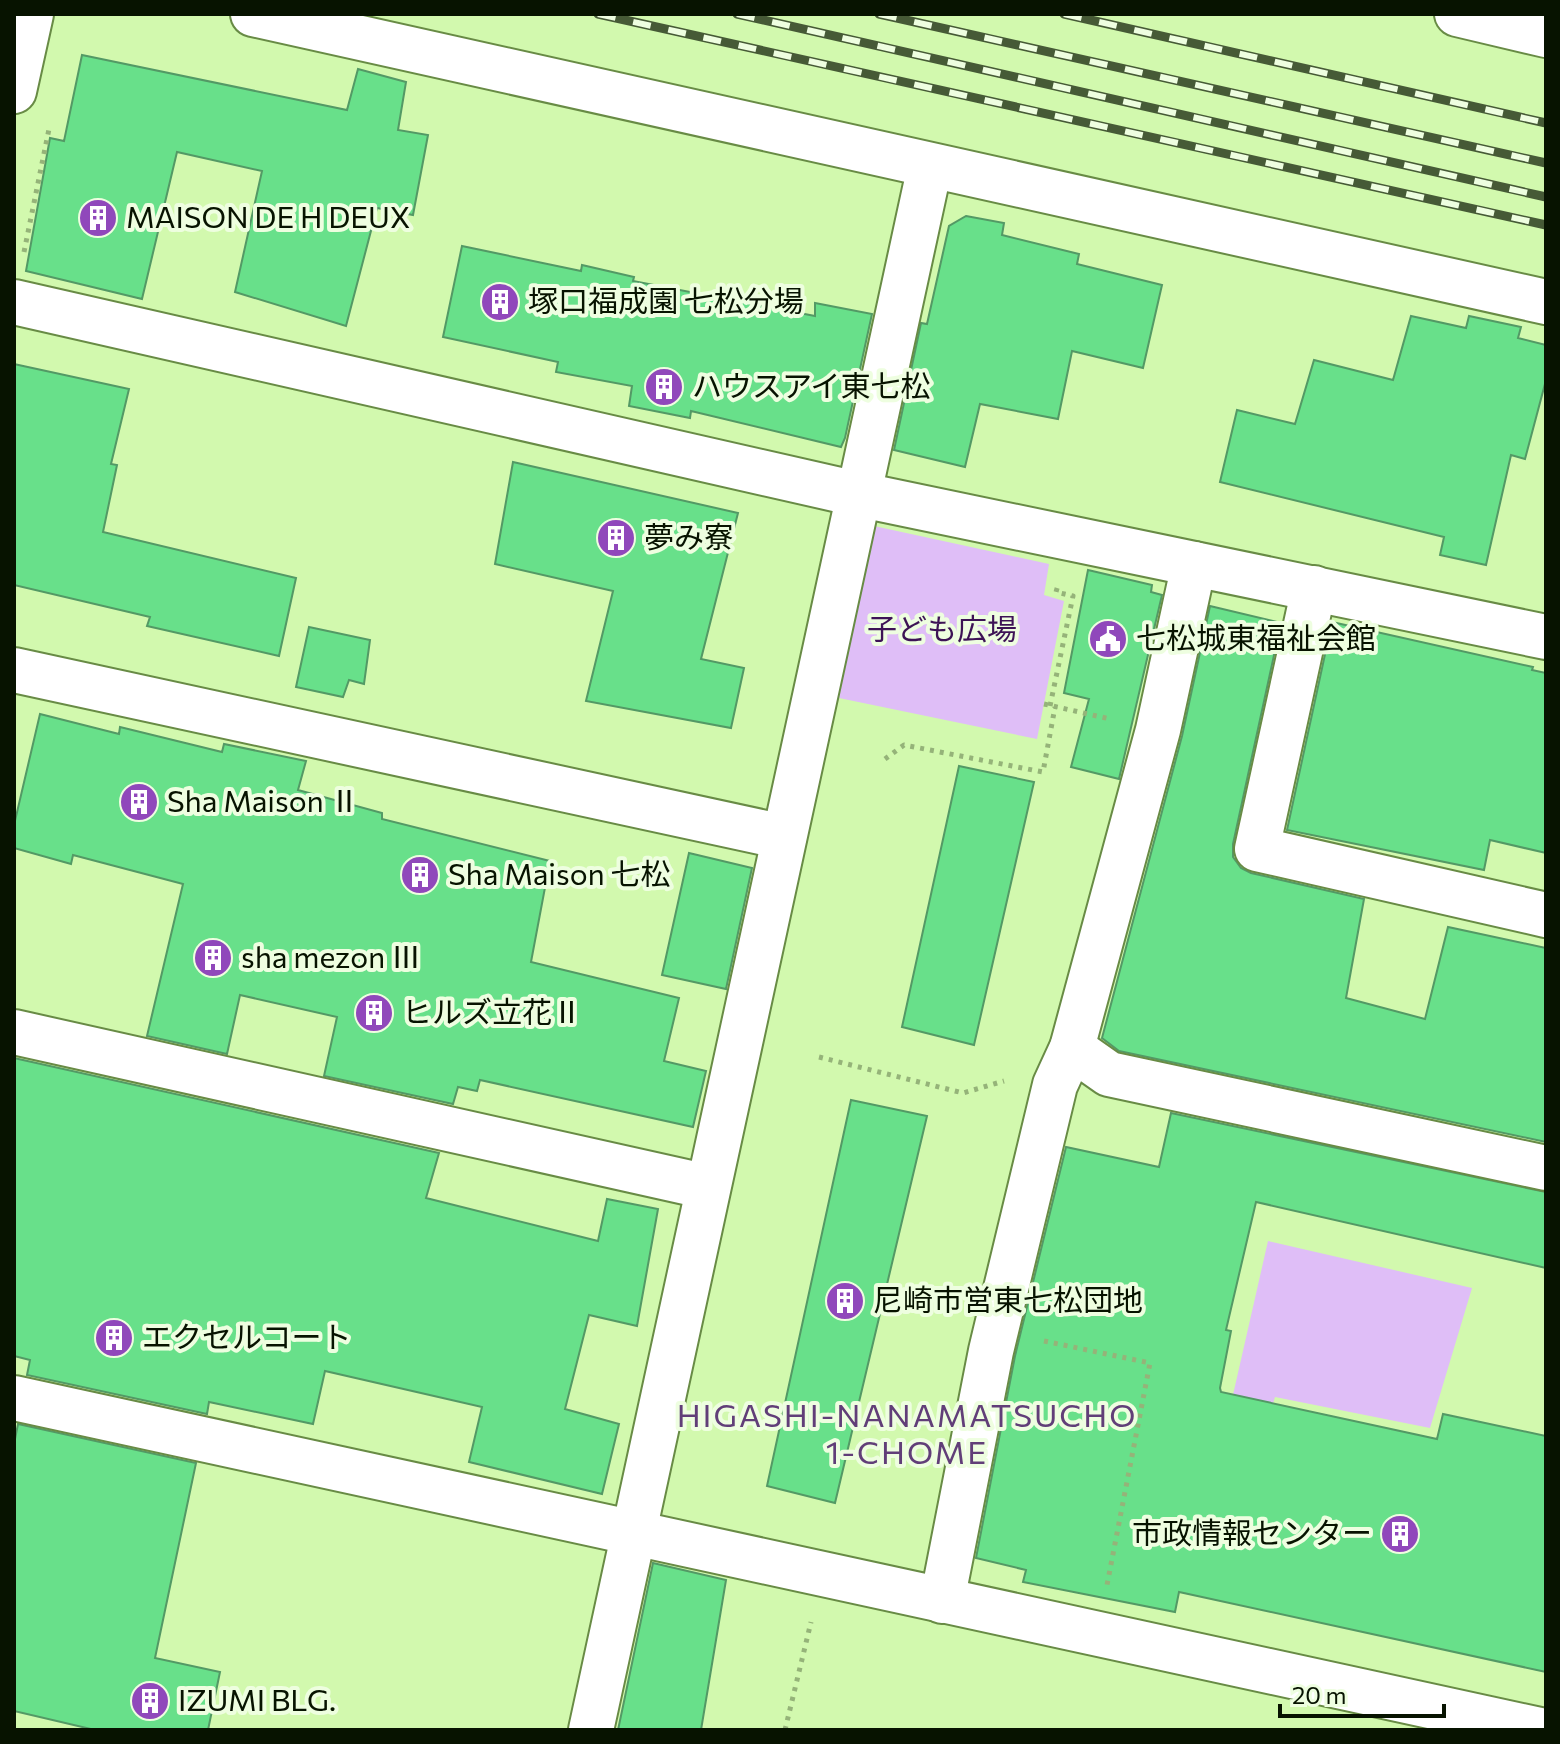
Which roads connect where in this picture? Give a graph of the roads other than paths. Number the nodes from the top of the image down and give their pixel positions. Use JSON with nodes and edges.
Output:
{"nodes":[{"id":1,"x":31,"y":14,"type":"edge"},
{"id":2,"x":253,"y":14,"type":"edge"},
{"id":3,"x":1457,"y":14,"type":"edge"},
{"id":4,"x":1546,"y":35,"type":"edge"},
{"id":5,"x":14,"y":91,"type":"edge"},
{"id":6,"x":930,"y":166,"type":"junction"},
{"id":7,"x":14,"y":302,"type":"edge"},
{"id":8,"x":1546,"y":302,"type":"edge"},
{"id":9,"x":857,"y":494,"type":"junction"},
{"id":10,"x":1194,"y":564,"type":"junction"},
{"id":11,"x":1314,"y":588,"type":"junction"},
{"id":12,"x":1546,"y":637,"type":"edge"},
{"id":13,"x":14,"y":670,"type":"edge"},
{"id":14,"x":784,"y":837,"type":"junction"},
{"id":15,"x":1546,"y":915,"type":"edge"},
{"id":16,"x":14,"y":1032,"type":"edge"},
{"id":17,"x":1064,"y":1066,"type":"junction"},
{"id":18,"x":1546,"y":1168,"type":"edge"},
{"id":19,"x":708,"y":1187,"type":"junction"},
{"id":20,"x":14,"y":1398,"type":"edge"},
{"id":21,"x":635,"y":1532,"type":"junction"},
{"id":22,"x":942,"y":1601,"type":"junction"},
{"id":23,"x":591,"y":1730,"type":"edge"},
{"id":24,"x":1540,"y":1730,"type":"edge"}],
"edges":[{"from":1,"to":5,"type":"street"},
{"from":2,"to":6,"type":"street"},
{"from":3,"to":4,"type":"street"},
{"from":6,"to":8,"type":"street"},
{"from":6,"to":9,"type":"street"},
{"from":7,"to":9,"type":"street"},
{"from":9,"to":10,"type":"street"},
{"from":9,"to":14,"type":"street"},
{"from":10,"to":11,"type":"street"},
{"from":10,"to":17,"type":"street"},
{"from":11,"to":12,"type":"street"},
{"from":11,"to":15,"type":"street"},
{"from":13,"to":14,"type":"street"},
{"from":14,"to":19,"type":"street"},
{"from":16,"to":19,"type":"street"},
{"from":17,"to":18,"type":"street"},
{"from":17,"to":22,"type":"street"},
{"from":19,"to":21,"type":"street"},
{"from":20,"to":21,"type":"street"},
{"from":21,"to":22,"type":"street"},
{"from":21,"to":23,"type":"street"},
{"from":22,"to":24,"type":"street"}]}
